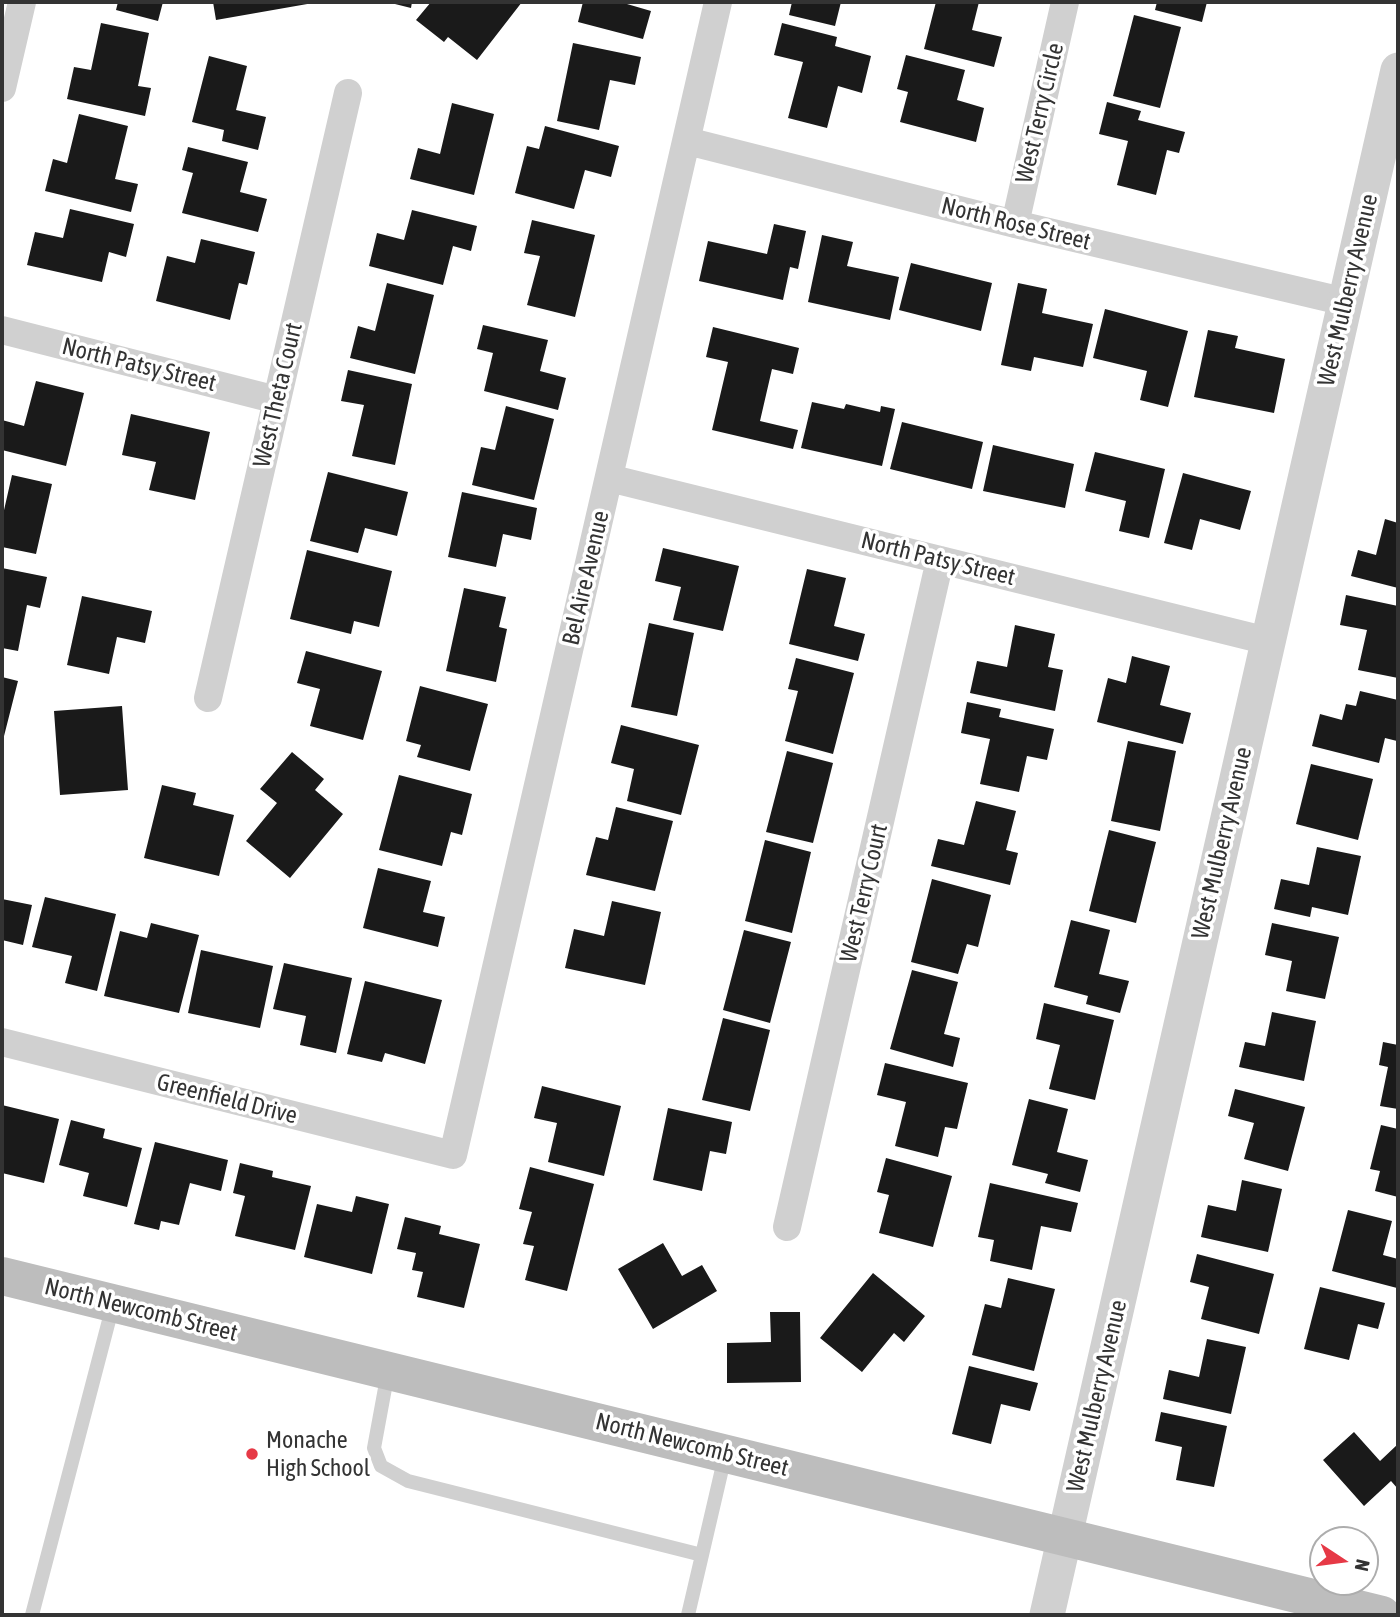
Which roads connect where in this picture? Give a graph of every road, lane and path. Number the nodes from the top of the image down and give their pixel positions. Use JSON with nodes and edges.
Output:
{"nodes":[{"id":1,"x":22,"y":2,"type":"edge"},
{"id":2,"x":718,"y":2,"type":"edge"},
{"id":3,"x":1065,"y":2,"type":"edge"},
{"id":4,"x":1398,"y":70,"type":"edge"},
{"id":5,"x":2,"y":88,"type":"edge"},
{"id":6,"x":348,"y":93,"type":"dead end"},
{"id":7,"x":687,"y":141,"type":"junction"},
{"id":8,"x":1015,"y":224,"type":"junction"},
{"id":9,"x":1346,"y":302,"type":"junction"},
{"id":10,"x":2,"y":330,"type":"edge"},
{"id":11,"x":277,"y":400,"type":"junction"},
{"id":12,"x":609,"y":478,"type":"junction"},
{"id":13,"x":940,"y":560,"type":"junction"},
{"id":14,"x":1268,"y":641,"type":"junction"},
{"id":15,"x":208,"y":698,"type":"dead end"},
{"id":16,"x":2,"y":1042,"type":"edge"},
{"id":17,"x":453,"y":1155,"type":"joint"},
{"id":18,"x":787,"y":1227,"type":"dead end"},
{"id":19,"x":2,"y":1276,"type":"edge"},
{"id":20,"x":114,"y":1303,"type":"junction"},
{"id":21,"x":389,"y":1371,"type":"junction"},
{"id":22,"x":726,"y":1454,"type":"junction"},
{"id":23,"x":1065,"y":1537,"type":"junction"},
{"id":24,"x":702,"y":1555,"type":"junction"},
{"id":25,"x":32,"y":1615,"type":"edge"},
{"id":26,"x":688,"y":1615,"type":"edge"},
{"id":27,"x":1046,"y":1615,"type":"edge"},
{"id":28,"x":1382,"y":1615,"type":"edge"}],
"edges":[{"from":1,"to":5,"type":"street"},
{"from":2,"to":7,"type":"street","name":"Bel Aire Avenue"},
{"from":3,"to":8,"type":"street","name":"West Terry Circle"},
{"from":4,"to":9,"type":"street","name":"West Mulberry Avenue"},
{"from":6,"to":11,"type":"street","name":"West Theta Court"},
{"from":7,"to":8,"type":"street","name":"North Rose Street"},
{"from":7,"to":12,"type":"street","name":"Bel Aire Avenue"},
{"from":8,"to":9,"type":"street","name":"North Rose Street"},
{"from":9,"to":14,"type":"street","name":"West Mulberry Avenue"},
{"from":10,"to":11,"type":"street","name":"North Patsy Street"},
{"from":11,"to":15,"type":"street","name":"West Theta Court"},
{"from":12,"to":13,"type":"street","name":"North Patsy Street"},
{"from":12,"to":17,"type":"street","name":"Bel Aire Avenue"},
{"from":13,"to":14,"type":"street","name":"North Patsy Street"},
{"from":13,"to":18,"type":"street","name":"West Terry Court"},
{"from":14,"to":23,"type":"street","name":"West Mulberry Avenue"},
{"from":16,"to":17,"type":"street","name":"Greenfield Drive"},
{"from":19,"to":20,"type":"main road","name":"North Newcomb Street"},
{"from":20,"to":21,"type":"main road","name":"North Newcomb Street"},
{"from":20,"to":25,"type":"lane"},
{"from":21,"to":22,"type":"main road","name":"North Newcomb Street"},
{"from":21,"to":24,"type":"lane"},
{"from":22,"to":23,"type":"main road","name":"North Newcomb Street"},
{"from":22,"to":24,"type":"lane"},
{"from":23,"to":27,"type":"street","name":"West Mulberry Avenue"},
{"from":23,"to":28,"type":"main road","name":"North Newcomb Street"},
{"from":24,"to":26,"type":"lane"}]}
